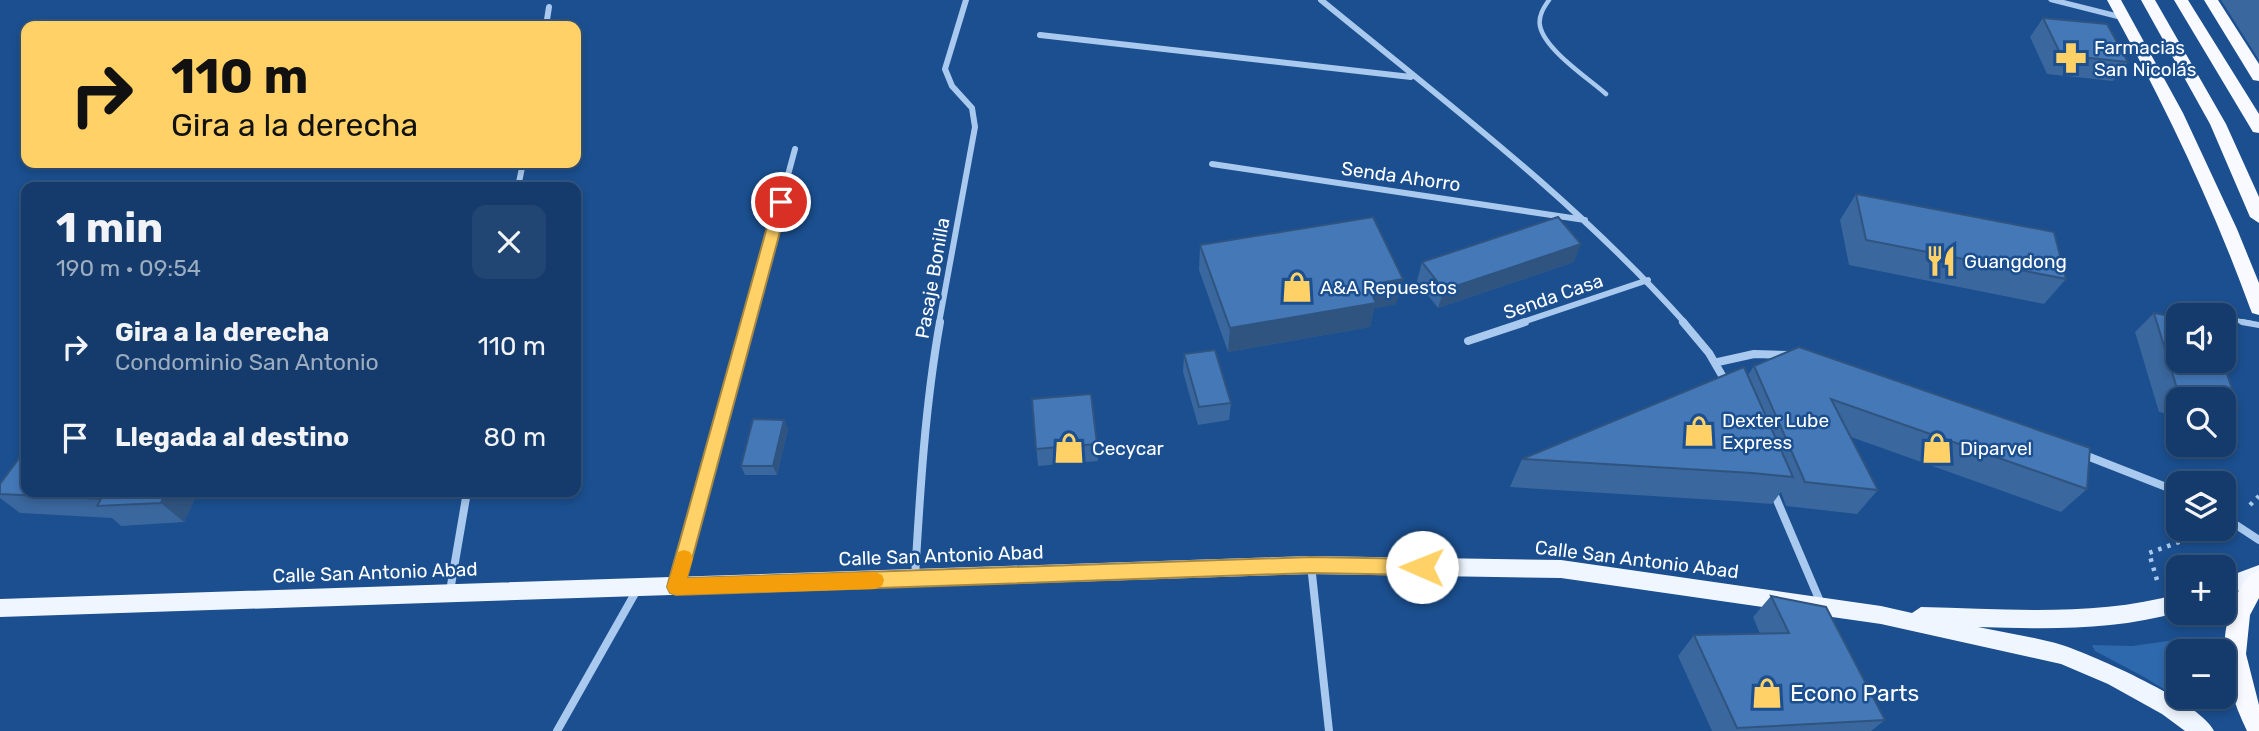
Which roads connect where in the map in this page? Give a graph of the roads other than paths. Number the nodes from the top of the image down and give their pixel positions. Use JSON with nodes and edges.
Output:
{"nodes":[{"id":1,"x":966,"y":0,"type":"edge"},
{"id":2,"x":1321,"y":0,"type":"edge"},
{"id":3,"x":1549,"y":0,"type":"edge"},
{"id":4,"x":2053,"y":0,"type":"edge"},
{"id":5,"x":2114,"y":0,"type":"edge"},
{"id":6,"x":2148,"y":0,"type":"edge"},
{"id":7,"x":2181,"y":0,"type":"edge"},
{"id":8,"x":2211,"y":0,"type":"edge"},
{"id":9,"x":549,"y":7,"type":"dead end"},
{"id":10,"x":2125,"y":18,"type":"junction"},
{"id":11,"x":547,"y":21,"type":"edge"},
{"id":12,"x":1040,"y":35,"type":"dead end"},
{"id":13,"x":2259,"y":75,"type":"edge"},
{"id":14,"x":1412,"y":77,"type":"junction"},
{"id":15,"x":1606,"y":94,"type":"dead end"},
{"id":16,"x":2259,"y":128,"type":"edge"},
{"id":17,"x":795,"y":149,"type":"dead end"},
{"id":18,"x":1212,"y":164,"type":"dead end"},
{"id":19,"x":2259,"y":217,"type":"edge"},
{"id":20,"x":1586,"y":220,"type":"junction"},
{"id":21,"x":1648,"y":281,"type":"junction"},
{"id":22,"x":2259,"y":308,"type":"edge"},
{"id":23,"x":2236,"y":320,"type":"edge"},
{"id":24,"x":2259,"y":325,"type":"edge"},
{"id":25,"x":1468,"y":341,"type":"dead end"},
{"id":26,"x":1797,"y":357,"type":"edge"},
{"id":27,"x":1718,"y":362,"type":"junction"},
{"id":28,"x":1733,"y":398,"type":"edge"},
{"id":29,"x":2070,"y":450,"type":"edge"},
{"id":30,"x":1770,"y":484,"type":"edge"},
{"id":31,"x":2166,"y":486,"type":"edge"},
{"id":32,"x":466,"y":497,"type":"edge"},
{"id":33,"x":2236,"y":525,"type":"edge"},
{"id":34,"x":2259,"y":540,"type":"edge"},
{"id":35,"x":1311,"y":565,"type":"junction"},
{"id":36,"x":2259,"y":577,"type":"edge"},
{"id":37,"x":915,"y":578,"type":"junction"},
{"id":38,"x":2236,"y":584,"type":"edge"},
{"id":39,"x":676,"y":587,"type":"junction"},
{"id":40,"x":638,"y":588,"type":"junction"},
{"id":41,"x":450,"y":592,"type":"junction"},
{"id":42,"x":1822,"y":607,"type":"junction"},
{"id":43,"x":0,"y":608,"type":"edge"},
{"id":44,"x":2166,"y":608,"type":"edge"},
{"id":45,"x":1881,"y":615,"type":"junction"},
{"id":46,"x":557,"y":731,"type":"edge"},
{"id":47,"x":1329,"y":731,"type":"edge"},
{"id":48,"x":2203,"y":731,"type":"edge"},
{"id":49,"x":2259,"y":731,"type":"edge"}],
"edges":[{"from":1,"to":37,"type":"street","name":"Pasaje Bonilla"},
{"from":2,"to":14,"type":"street"},
{"from":3,"to":15,"type":"lane"},
{"from":4,"to":10,"type":"street"},
{"from":5,"to":10,"type":"highway"},
{"from":6,"to":19,"type":"highway"},
{"from":7,"to":16,"type":"highway"},
{"from":8,"to":13,"type":"highway"},
{"from":9,"to":11,"type":"street"},
{"from":10,"to":22,"type":"highway"},
{"from":12,"to":14,"type":"street"},
{"from":14,"to":20,"type":"street"},
{"from":17,"to":39,"type":"street"},
{"from":18,"to":20,"type":"street","name":"Senda Ahorro"},
{"from":20,"to":21,"type":"street"},
{"from":21,"to":25,"type":"street","name":"Senda Casa"},
{"from":21,"to":27,"type":"street"},
{"from":23,"to":24,"type":"lane"},
{"from":26,"to":27,"type":"street"},
{"from":27,"to":28,"type":"street"},
{"from":29,"to":31,"type":"street"},
{"from":30,"to":42,"type":"street"},
{"from":32,"to":41,"type":"street"},
{"from":33,"to":34,"type":"street"},
{"from":35,"to":37,"type":"main road","name":"Calle San Antonio Abad"},
{"from":35,"to":42,"type":"main road","name":"Calle San Antonio Abad"},
{"from":35,"to":47,"type":"street"},
{"from":36,"to":38,"type":"main road"},
{"from":36,"to":49,"type":"highway"},
{"from":37,"to":39,"type":"main road","name":"Calle San Antonio Abad"},
{"from":39,"to":40,"type":"main road","name":"Calle San Antonio Abad"},
{"from":40,"to":41,"type":"main road","name":"Calle San Antonio Abad"},
{"from":40,"to":46,"type":"street"},
{"from":41,"to":43,"type":"main road","name":"Calle San Antonio Abad"},
{"from":42,"to":45,"type":"main road","name":"Calle San Antonio Abad"},
{"from":44,"to":45,"type":"main road","name":"Calle San Antonio Abad"},
{"from":45,"to":48,"type":"main road","name":"Calle San Antonio Abad"}]}
